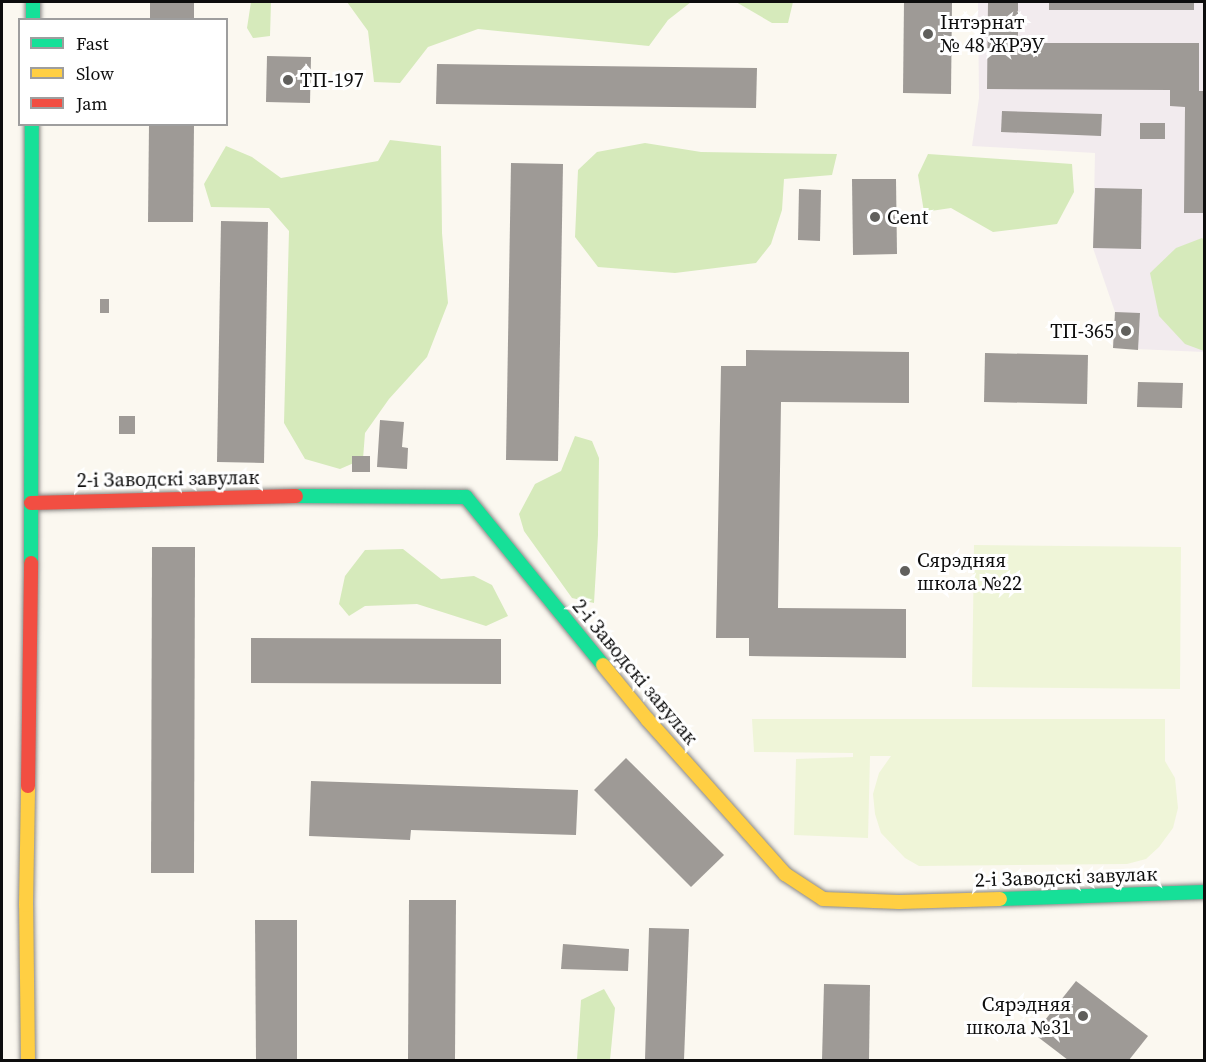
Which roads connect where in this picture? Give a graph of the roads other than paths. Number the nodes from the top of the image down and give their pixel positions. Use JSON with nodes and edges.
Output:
{"nodes":[{"id":1,"x":33,"y":2,"type":"edge"},
{"id":2,"x":33,"y":18,"type":"edge"},
{"id":3,"x":32,"y":126,"type":"edge"},
{"id":4,"x":31,"y":502,"type":"junction"},
{"id":5,"x":1204,"y":892,"type":"edge"},
{"id":6,"x":28,"y":1060,"type":"edge"}],
"edges":[{"from":1,"to":2,"type":"street"},
{"from":3,"to":4,"type":"street"},
{"from":4,"to":5,"type":"street","name":"2-і Заводскі завулак"},
{"from":4,"to":6,"type":"street"}]}
